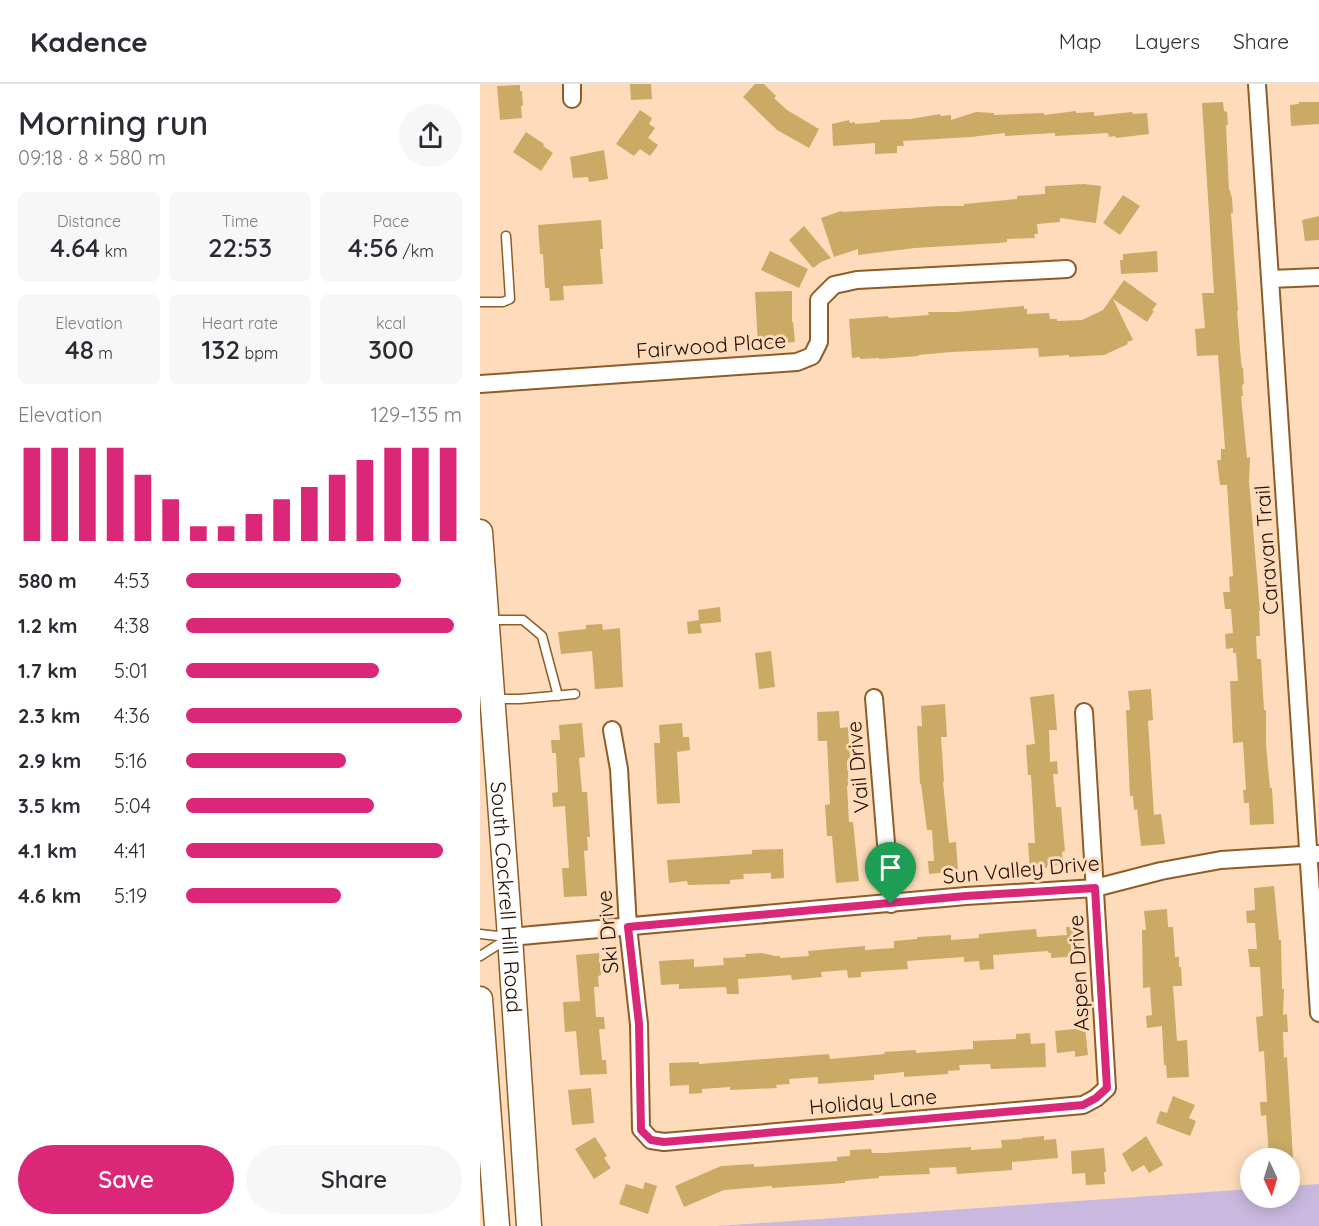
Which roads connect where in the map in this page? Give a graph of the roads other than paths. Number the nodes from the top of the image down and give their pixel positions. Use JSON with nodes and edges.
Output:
{"nodes":[{"id":1,"x":1257,"y":84,"type":"edge"},
{"id":2,"x":506,"y":236,"type":"dead end"},
{"id":3,"x":1067,"y":269,"type":"dead end"},
{"id":4,"x":1319,"y":277,"type":"edge"},
{"id":5,"x":1270,"y":279,"type":"junction"},
{"id":6,"x":480,"y":302,"type":"edge"},
{"id":7,"x":480,"y":384,"type":"edge"},
{"id":8,"x":480,"y":532,"type":"edge"},
{"id":9,"x":487,"y":620,"type":"junction"},
{"id":10,"x":574,"y":694,"type":"dead end"},
{"id":11,"x":558,"y":696,"type":"junction"},
{"id":12,"x":874,"y":698,"type":"dead end"},
{"id":13,"x":492,"y":699,"type":"junction"},
{"id":14,"x":1084,"y":712,"type":"dead end"},
{"id":15,"x":612,"y":730,"type":"dead end"},
{"id":16,"x":1314,"y":854,"type":"edge"},
{"id":17,"x":1095,"y":888,"type":"junction"},
{"id":18,"x":891,"y":904,"type":"junction"},
{"id":19,"x":628,"y":927,"type":"junction"},
{"id":20,"x":480,"y":934,"type":"edge"},
{"id":21,"x":510,"y":937,"type":"junction"},
{"id":22,"x":480,"y":956,"type":"edge"},
{"id":23,"x":480,"y":999,"type":"edge"},
{"id":24,"x":1319,"y":1013,"type":"edge"},
{"id":25,"x":1107,"y":1088,"type":"joint"},
{"id":26,"x":641,"y":1130,"type":"joint"},
{"id":27,"x":497,"y":1226,"type":"edge"},
{"id":28,"x":529,"y":1226,"type":"edge"}],
"edges":[{"from":1,"to":5,"type":"street","name":"Caravan Trail"},
{"from":2,"to":6,"type":"lane"},
{"from":3,"to":7,"type":"street","name":"Fairwood Place"},
{"from":4,"to":5,"type":"street"},
{"from":5,"to":16,"type":"street","name":"Caravan Trail"},
{"from":8,"to":9,"type":"main road","name":"South Cockrell Hill Road"},
{"from":9,"to":11,"type":"lane"},
{"from":9,"to":13,"type":"main road","name":"South Cockrell Hill Road"},
{"from":10,"to":11,"type":"lane"},
{"from":11,"to":13,"type":"lane"},
{"from":12,"to":18,"type":"street","name":"Vail Drive"},
{"from":13,"to":21,"type":"main road","name":"South Cockrell Hill Road"},
{"from":14,"to":17,"type":"street","name":"Aspen Drive"},
{"from":15,"to":19,"type":"street","name":"Ski Drive"},
{"from":16,"to":17,"type":"street","name":"Sun Valley Drive"},
{"from":16,"to":24,"type":"street","name":"Caravan Trail"},
{"from":17,"to":18,"type":"street","name":"Sun Valley Drive"},
{"from":17,"to":25,"type":"street","name":"Aspen Drive"},
{"from":18,"to":19,"type":"street","name":"Sun Valley Drive"},
{"from":19,"to":21,"type":"street","name":"Sun Valley Drive"},
{"from":19,"to":26,"type":"street","name":"Ski Drive"},
{"from":20,"to":21,"type":"lane"},
{"from":21,"to":22,"type":"lane"},
{"from":21,"to":28,"type":"main road","name":"South Cockrell Hill Road"},
{"from":23,"to":27,"type":"main road","name":"South Cockrell Hill Road"},
{"from":25,"to":26,"type":"street","name":"Holiday Lane"}]}
